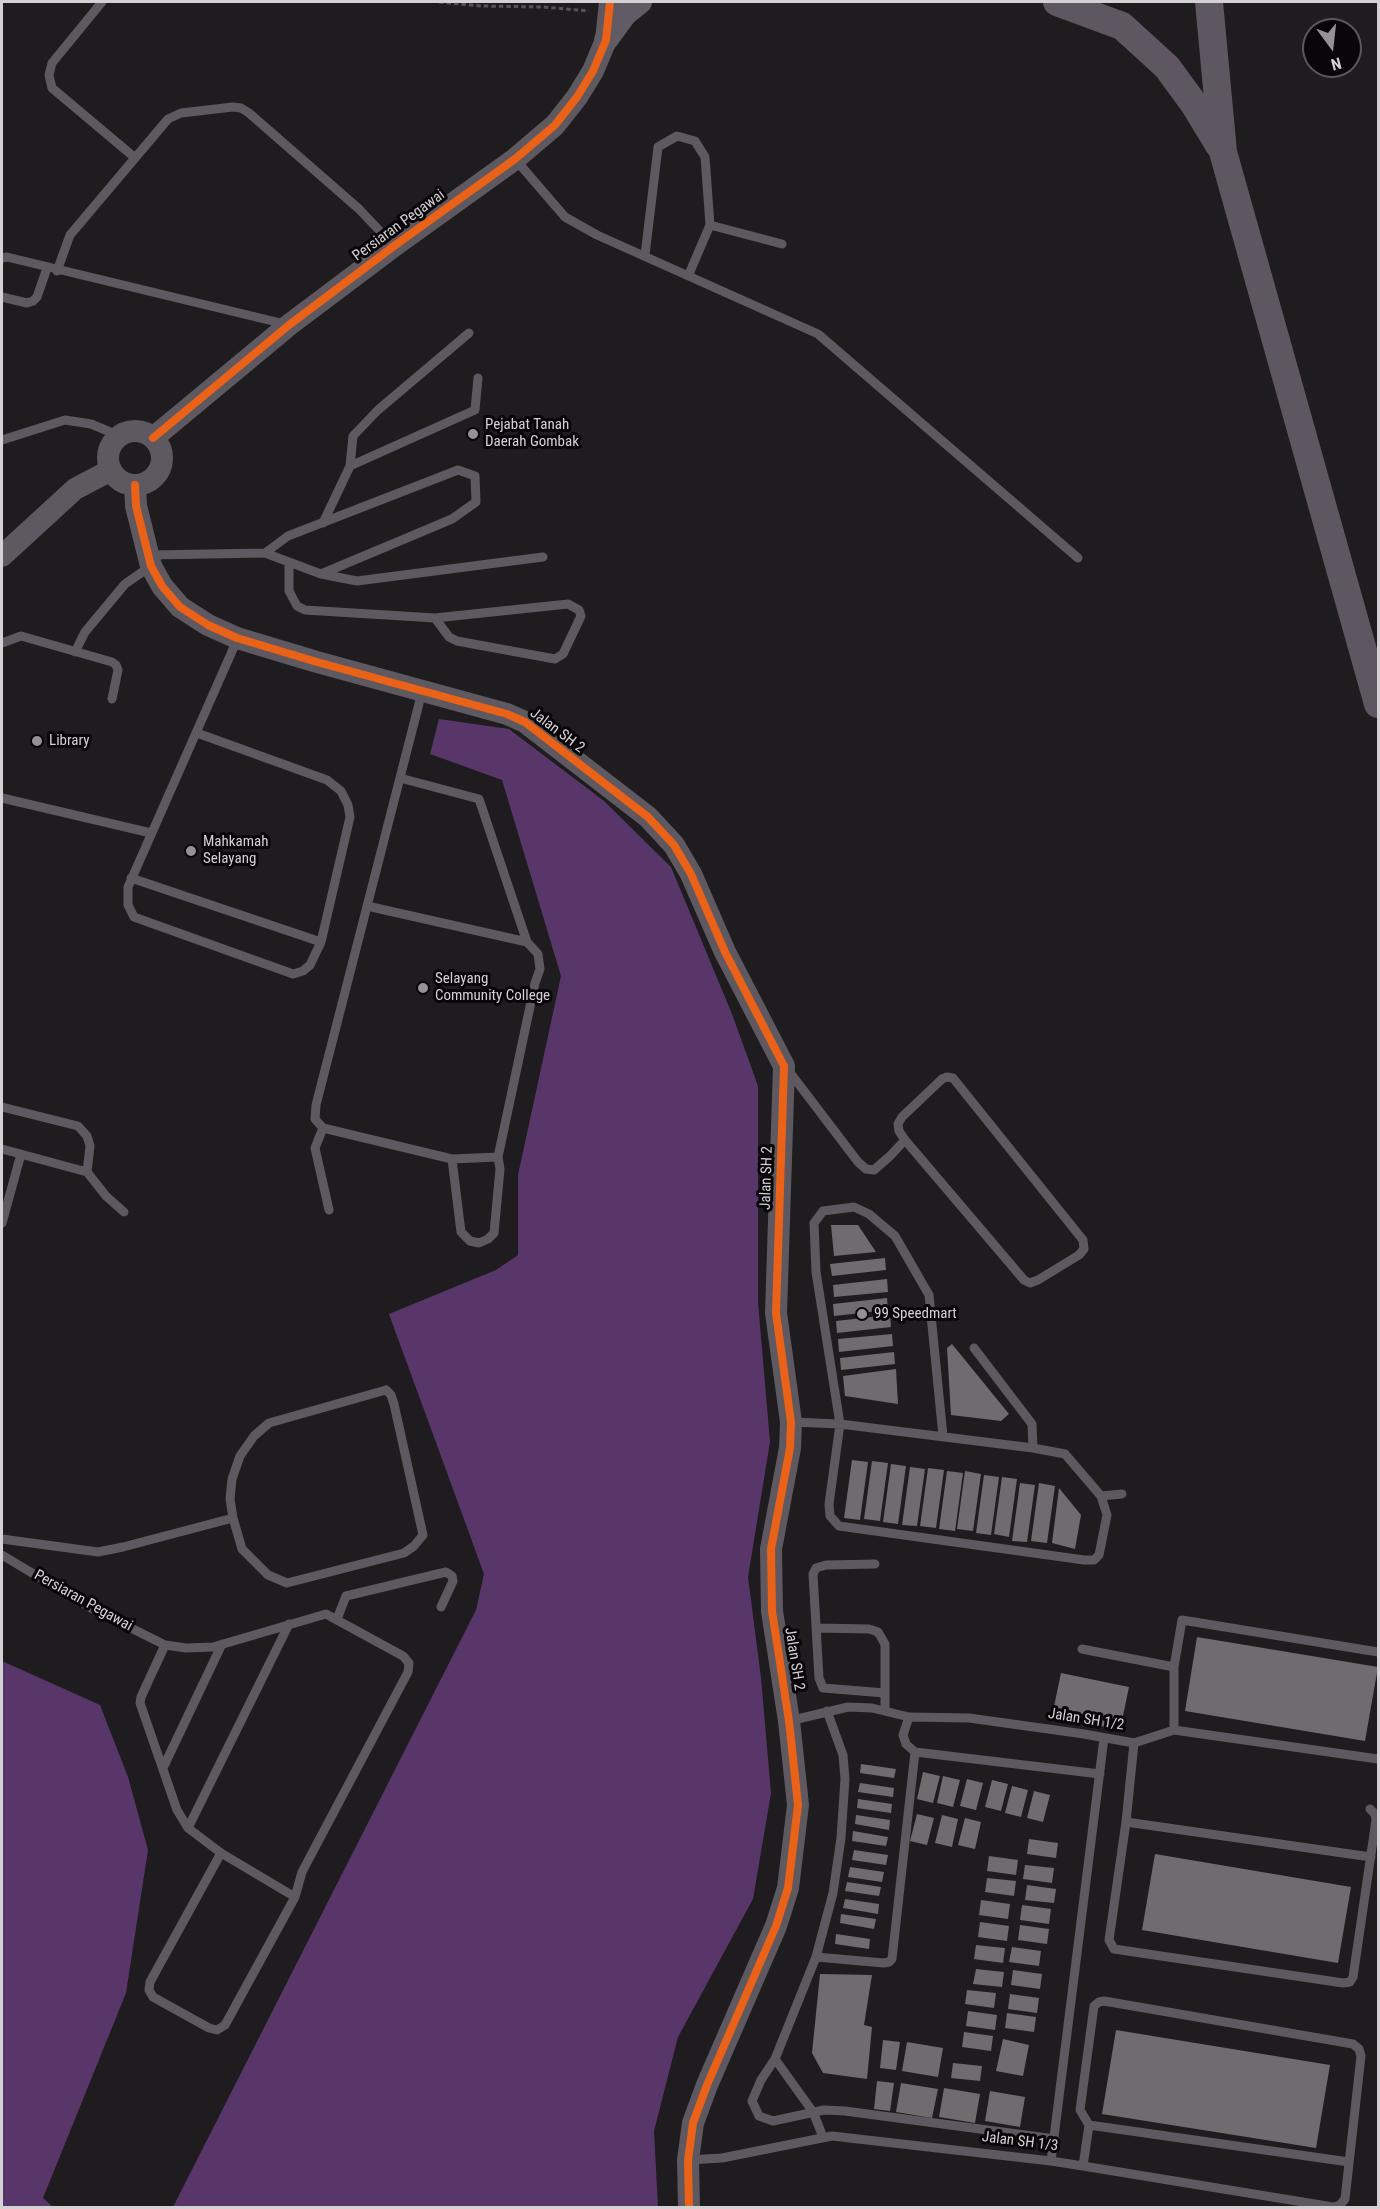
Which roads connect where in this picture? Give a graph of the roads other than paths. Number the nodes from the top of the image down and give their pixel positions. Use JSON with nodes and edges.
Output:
{"nodes":[{"id":1,"x":102,"y":2,"type":"edge"},
{"id":2,"x":640,"y":2,"type":"edge"},
{"id":3,"x":1057,"y":2,"type":"edge"},
{"id":4,"x":1209,"y":2,"type":"edge"},
{"id":5,"x":609,"y":7,"type":"edge"},
{"id":6,"x":606,"y":40,"type":"junction"},
{"id":7,"x":1223,"y":152,"type":"junction"},
{"id":8,"x":134,"y":157,"type":"junction"},
{"id":9,"x":515,"y":159,"type":"junction"},
{"id":10,"x":710,"y":225,"type":"junction"},
{"id":11,"x":782,"y":244,"type":"dead end"},
{"id":12,"x":394,"y":246,"type":"junction"},
{"id":13,"x":645,"y":255,"type":"junction"},
{"id":14,"x":2,"y":258,"type":"edge"},
{"id":15,"x":47,"y":268,"type":"junction"},
{"id":16,"x":57,"y":271,"type":"junction"},
{"id":17,"x":689,"y":274,"type":"junction"},
{"id":18,"x":2,"y":297,"type":"edge"},
{"id":19,"x":289,"y":325,"type":"junction"},
{"id":20,"x":469,"y":333,"type":"dead end"},
{"id":21,"x":478,"y":378,"type":"dead end"},
{"id":22,"x":120,"y":436,"type":"junction"},
{"id":23,"x":153,"y":438,"type":"junction"},
{"id":24,"x":2,"y":440,"type":"edge"},
{"id":25,"x":350,"y":466,"type":"junction"},
{"id":26,"x":111,"y":470,"type":"junction"},
{"id":27,"x":135,"y":485,"type":"junction"},
{"id":28,"x":323,"y":523,"type":"junction"},
{"id":29,"x":265,"y":553,"type":"junction"},
{"id":30,"x":2,"y":556,"type":"edge"},
{"id":31,"x":543,"y":557,"type":"dead end"},
{"id":32,"x":1078,"y":558,"type":"dead end"},
{"id":33,"x":149,"y":561,"type":"junction"},
{"id":34,"x":289,"y":562,"type":"junction"},
{"id":35,"x":321,"y":574,"type":"junction"},
{"id":36,"x":435,"y":618,"type":"junction"},
{"id":37,"x":237,"y":638,"type":"junction"},
{"id":38,"x":2,"y":644,"type":"edge"},
{"id":39,"x":75,"y":652,"type":"junction"},
{"id":40,"x":423,"y":691,"type":"junction"},
{"id":41,"x":112,"y":699,"type":"dead end"},
{"id":42,"x":1378,"y":704,"type":"edge"},
{"id":43,"x":197,"y":732,"type":"junction"},
{"id":44,"x":400,"y":778,"type":"junction"},
{"id":45,"x":2,"y":798,"type":"edge"},
{"id":46,"x":151,"y":833,"type":"junction"},
{"id":47,"x":131,"y":878,"type":"junction"},
{"id":48,"x":367,"y":906,"type":"junction"},
{"id":49,"x":321,"y":942,"type":"junction"},
{"id":50,"x":527,"y":942,"type":"junction"},
{"id":51,"x":784,"y":1066,"type":"junction"},
{"id":52,"x":2,"y":1107,"type":"edge"},
{"id":53,"x":323,"y":1128,"type":"junction"},
{"id":54,"x":905,"y":1140,"type":"junction"},
{"id":55,"x":2,"y":1149,"type":"edge"},
{"id":56,"x":21,"y":1154,"type":"junction"},
{"id":57,"x":498,"y":1157,"type":"junction"},
{"id":58,"x":452,"y":1159,"type":"junction"},
{"id":59,"x":87,"y":1172,"type":"junction"},
{"id":60,"x":329,"y":1210,"type":"dead end"},
{"id":61,"x":124,"y":1212,"type":"dead end"},
{"id":62,"x":2,"y":1222,"type":"edge"},
{"id":63,"x":974,"y":1348,"type":"dead end"},
{"id":64,"x":791,"y":1422,"type":"junction"},
{"id":65,"x":840,"y":1424,"type":"junction"},
{"id":66,"x":943,"y":1436,"type":"junction"},
{"id":67,"x":1033,"y":1448,"type":"junction"},
{"id":68,"x":1122,"y":1494,"type":"dead end"},
{"id":69,"x":1101,"y":1496,"type":"junction"},
{"id":70,"x":233,"y":1518,"type":"junction"},
{"id":71,"x":2,"y":1539,"type":"edge"},
{"id":72,"x":2,"y":1555,"type":"edge"},
{"id":73,"x":875,"y":1564,"type":"dead end"},
{"id":74,"x":441,"y":1607,"type":"dead end"},
{"id":75,"x":337,"y":1619,"type":"junction"},
{"id":76,"x":289,"y":1624,"type":"junction"},
{"id":77,"x":816,"y":1628,"type":"junction"},
{"id":78,"x":222,"y":1644,"type":"junction"},
{"id":79,"x":165,"y":1645,"type":"junction"},
{"id":80,"x":1082,"y":1649,"type":"dead end"},
{"id":81,"x":1378,"y":1652,"type":"edge"},
{"id":82,"x":1174,"y":1667,"type":"junction"},
{"id":83,"x":885,"y":1693,"type":"junction"},
{"id":84,"x":827,"y":1711,"type":"junction"},
{"id":85,"x":885,"y":1711,"type":"junction"},
{"id":86,"x":909,"y":1717,"type":"junction"},
{"id":87,"x":789,"y":1720,"type":"junction"},
{"id":88,"x":1174,"y":1730,"type":"junction"},
{"id":89,"x":1104,"y":1738,"type":"junction"},
{"id":90,"x":1134,"y":1743,"type":"junction"},
{"id":91,"x":915,"y":1752,"type":"junction"},
{"id":92,"x":1378,"y":1759,"type":"edge"},
{"id":93,"x":163,"y":1768,"type":"junction"},
{"id":94,"x":1100,"y":1774,"type":"junction"},
{"id":95,"x":1370,"y":1809,"type":"dead end"},
{"id":96,"x":1126,"y":1822,"type":"junction"},
{"id":97,"x":188,"y":1828,"type":"junction"},
{"id":98,"x":221,"y":1853,"type":"junction"},
{"id":99,"x":1371,"y":1857,"type":"junction"},
{"id":100,"x":296,"y":1897,"type":"junction"},
{"id":101,"x":816,"y":1957,"type":"junction"},
{"id":102,"x":776,"y":2059,"type":"junction"},
{"id":103,"x":813,"y":2112,"type":"junction"},
{"id":104,"x":1089,"y":2125,"type":"junction"},
{"id":105,"x":823,"y":2137,"type":"junction"},
{"id":106,"x":1055,"y":2139,"type":"junction"},
{"id":107,"x":688,"y":2160,"type":"junction"},
{"id":108,"x":1051,"y":2161,"type":"junction"},
{"id":109,"x":1349,"y":2162,"type":"junction"},
{"id":110,"x":1083,"y":2166,"type":"junction"},
{"id":111,"x":689,"y":2208,"type":"edge"}],
"edges":[{"from":1,"to":8,"type":"lane"},
{"from":2,"to":6,"type":"main road"},
{"from":3,"to":7,"type":"highway"},
{"from":4,"to":7,"type":"highway"},
{"from":5,"to":6,"type":"street","name":"Persiaran Pegawai"},
{"from":6,"to":9,"type":"street","name":"Persiaran Pegawai"},
{"from":7,"to":42,"type":"highway"},
{"from":8,"to":12,"type":"lane"},
{"from":8,"to":16,"type":"lane"},
{"from":9,"to":12,"type":"street","name":"Persiaran Pegawai"},
{"from":9,"to":13,"type":"lane"},
{"from":10,"to":11,"type":"lane"},
{"from":10,"to":13,"type":"lane"},
{"from":10,"to":17,"type":"lane"},
{"from":12,"to":19,"type":"street","name":"Persiaran Pegawai"},
{"from":13,"to":17,"type":"lane"},
{"from":14,"to":15,"type":"lane"},
{"from":15,"to":16,"type":"lane"},
{"from":15,"to":18,"type":"lane"},
{"from":16,"to":19,"type":"lane"},
{"from":17,"to":32,"type":"lane"},
{"from":19,"to":23,"type":"street","name":"Persiaran Pegawai"},
{"from":20,"to":25,"type":"lane"},
{"from":21,"to":25,"type":"lane"},
{"from":22,"to":23,"type":"street"},
{"from":22,"to":24,"type":"lane"},
{"from":22,"to":26,"type":"street"},
{"from":23,"to":27,"type":"street"},
{"from":25,"to":28,"type":"lane"},
{"from":26,"to":27,"type":"street"},
{"from":26,"to":30,"type":"street"},
{"from":27,"to":33,"type":"street","name":"Jalan SH 2"},
{"from":28,"to":29,"type":"lane"},
{"from":28,"to":35,"type":"lane"},
{"from":29,"to":33,"type":"lane"},
{"from":29,"to":34,"type":"lane"},
{"from":31,"to":35,"type":"lane"},
{"from":33,"to":37,"type":"street","name":"Jalan SH 2"},
{"from":33,"to":39,"type":"lane"},
{"from":34,"to":35,"type":"lane"},
{"from":34,"to":36,"type":"lane"},
{"from":36,"to":36,"type":"lane"},
{"from":37,"to":40,"type":"street","name":"Jalan SH 2"},
{"from":37,"to":43,"type":"lane"},
{"from":38,"to":39,"type":"lane"},
{"from":39,"to":41,"type":"lane"},
{"from":40,"to":44,"type":"lane"},
{"from":40,"to":51,"type":"street","name":"Jalan SH 2"},
{"from":43,"to":46,"type":"lane"},
{"from":43,"to":49,"type":"lane"},
{"from":44,"to":48,"type":"lane"},
{"from":44,"to":50,"type":"lane"},
{"from":45,"to":46,"type":"lane"},
{"from":46,"to":47,"type":"lane"},
{"from":47,"to":49,"type":"lane"},
{"from":47,"to":49,"type":"lane"},
{"from":48,"to":50,"type":"lane"},
{"from":48,"to":53,"type":"lane"},
{"from":50,"to":57,"type":"lane"},
{"from":51,"to":54,"type":"lane"},
{"from":51,"to":64,"type":"street","name":"Jalan SH 2"},
{"from":52,"to":59,"type":"lane"},
{"from":53,"to":58,"type":"lane"},
{"from":53,"to":60,"type":"lane"},
{"from":54,"to":54,"type":"lane"},
{"from":55,"to":56,"type":"lane"},
{"from":56,"to":59,"type":"lane"},
{"from":56,"to":62,"type":"lane"},
{"from":57,"to":58,"type":"lane"},
{"from":57,"to":58,"type":"lane"},
{"from":59,"to":61,"type":"lane"},
{"from":63,"to":67,"type":"lane"},
{"from":64,"to":65,"type":"lane"},
{"from":64,"to":87,"type":"street","name":"Jalan SH 2"},
{"from":65,"to":66,"type":"lane"},
{"from":65,"to":66,"type":"lane"},
{"from":65,"to":69,"type":"lane"},
{"from":66,"to":67,"type":"lane"},
{"from":67,"to":69,"type":"lane"},
{"from":68,"to":69,"type":"lane"},
{"from":70,"to":70,"type":"lane"},
{"from":70,"to":71,"type":"lane"},
{"from":72,"to":79,"type":"lane","name":"Persiaran Pegawai"},
{"from":73,"to":77,"type":"lane"},
{"from":74,"to":75,"type":"lane"},
{"from":75,"to":76,"type":"lane"},
{"from":75,"to":100,"type":"lane"},
{"from":76,"to":78,"type":"lane"},
{"from":76,"to":97,"type":"lane"},
{"from":77,"to":83,"type":"lane"},
{"from":77,"to":83,"type":"lane"},
{"from":78,"to":79,"type":"lane"},
{"from":78,"to":93,"type":"lane"},
{"from":79,"to":93,"type":"lane"},
{"from":80,"to":82,"type":"lane"},
{"from":81,"to":82,"type":"lane"},
{"from":82,"to":88,"type":"lane"},
{"from":83,"to":85,"type":"lane"},
{"from":84,"to":85,"type":"lane","name":"Jalan SH 1/2"},
{"from":84,"to":87,"type":"lane","name":"Jalan SH 1/2"},
{"from":84,"to":101,"type":"lane"},
{"from":85,"to":86,"type":"lane","name":"Jalan SH 1/2"},
{"from":86,"to":89,"type":"lane","name":"Jalan SH 1/2"},
{"from":86,"to":91,"type":"lane"},
{"from":87,"to":107,"type":"street","name":"Jalan SH 2"},
{"from":88,"to":90,"type":"lane","name":"Jalan SH 1/2"},
{"from":88,"to":92,"type":"lane","name":"Jalan SH 1/2"},
{"from":89,"to":90,"type":"lane","name":"Jalan SH 1/2"},
{"from":89,"to":94,"type":"lane"},
{"from":90,"to":96,"type":"lane"},
{"from":91,"to":94,"type":"lane"},
{"from":91,"to":101,"type":"lane"},
{"from":93,"to":97,"type":"lane"},
{"from":94,"to":106,"type":"lane"},
{"from":95,"to":99,"type":"lane"},
{"from":96,"to":99,"type":"lane"},
{"from":96,"to":99,"type":"lane"},
{"from":97,"to":98,"type":"lane"},
{"from":98,"to":100,"type":"lane"},
{"from":98,"to":100,"type":"lane"},
{"from":101,"to":102,"type":"lane"},
{"from":102,"to":103,"type":"lane"},
{"from":102,"to":103,"type":"lane"},
{"from":103,"to":105,"type":"lane"},
{"from":103,"to":106,"type":"lane"},
{"from":104,"to":109,"type":"lane"},
{"from":104,"to":109,"type":"lane"},
{"from":104,"to":110,"type":"lane"},
{"from":105,"to":107,"type":"lane","name":"Jalan SH 1/3"},
{"from":105,"to":108,"type":"lane","name":"Jalan SH 1/3"},
{"from":106,"to":108,"type":"lane"},
{"from":107,"to":111,"type":"street","name":"Jalan SH 2"},
{"from":108,"to":110,"type":"lane","name":"Jalan SH 1/3"},
{"from":109,"to":110,"type":"lane","name":"Jalan SH 1/3"}]}
